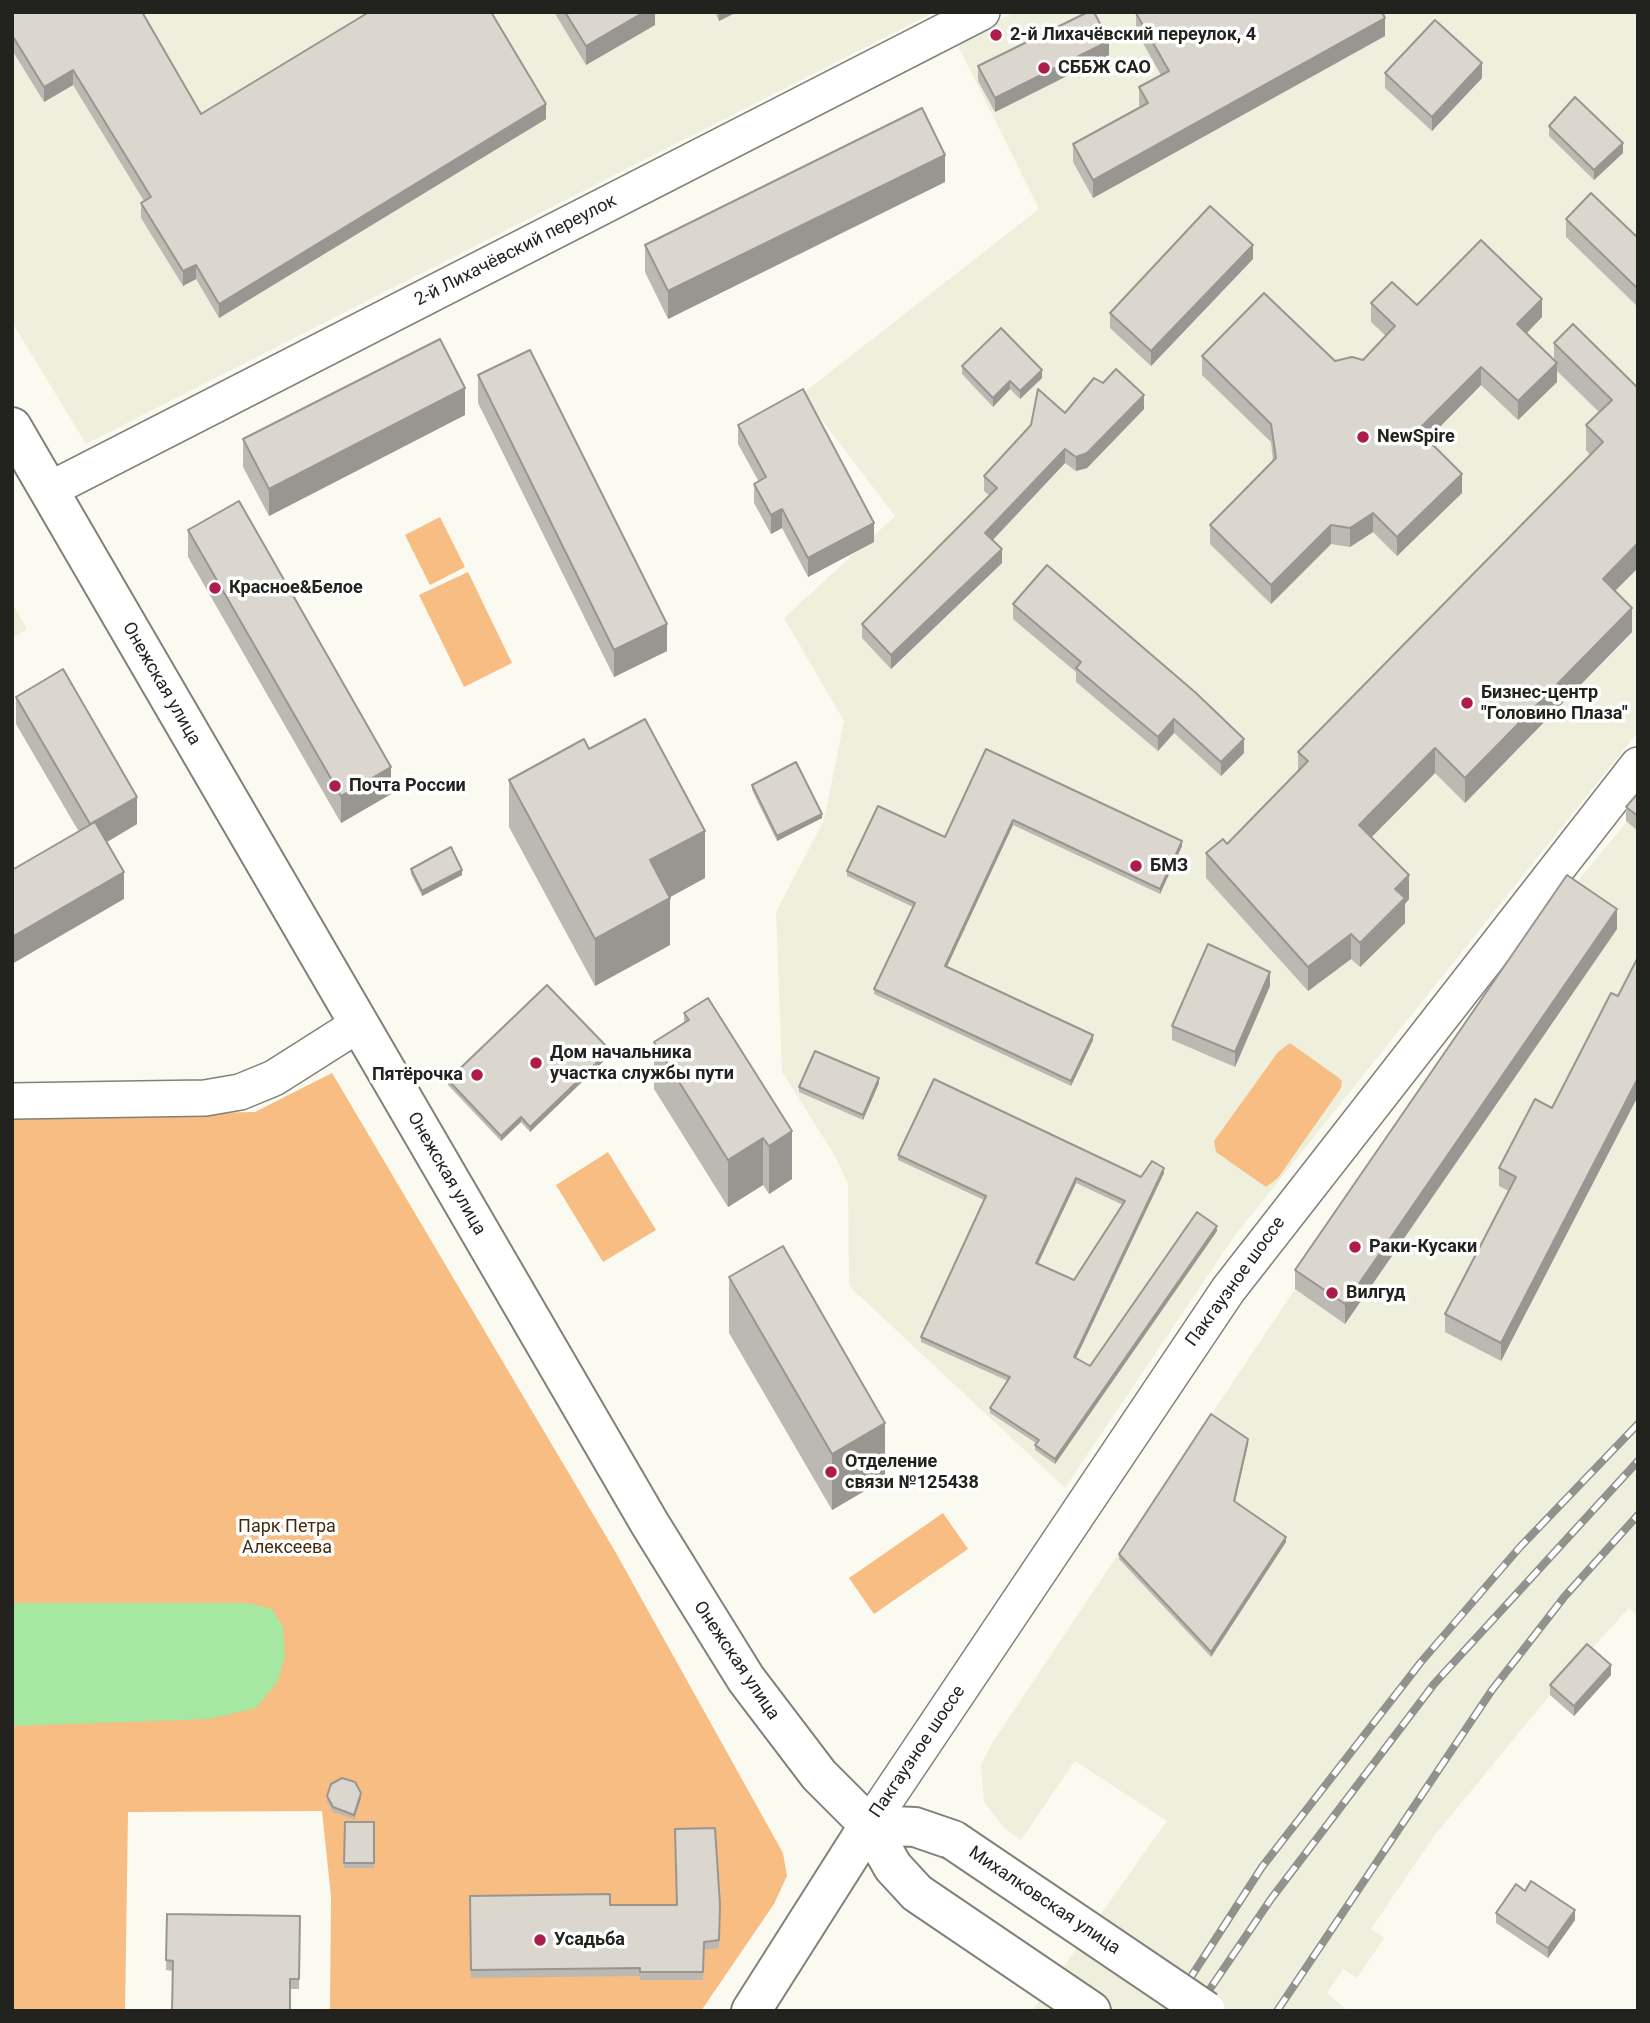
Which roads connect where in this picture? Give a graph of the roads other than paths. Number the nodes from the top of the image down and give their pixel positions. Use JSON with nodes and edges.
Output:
{"nodes":[{"id":1,"x":982,"y":12,"type":"edge"},
{"id":2,"x":12,"y":427,"type":"edge"},
{"id":3,"x":49,"y":490,"type":"junction"},
{"id":4,"x":1638,"y":765,"type":"edge"},
{"id":5,"x":359,"y":1024,"type":"junction"},
{"id":6,"x":12,"y":1101,"type":"edge"},
{"id":7,"x":869,"y":1825,"type":"junction"},
{"id":8,"x":751,"y":2011,"type":"edge"},
{"id":9,"x":1091,"y":2011,"type":"edge"},
{"id":10,"x":1206,"y":2011,"type":"edge"}],
"edges":[{"from":1,"to":3,"type":"street","name":"2-й Лихачёвский переулок"},
{"from":2,"to":3,"type":"main road","name":"Онежская улица"},
{"from":3,"to":5,"type":"main road","name":"Онежская улица"},
{"from":4,"to":7,"type":"street","name":"Пакгаузное шоссе"},
{"from":5,"to":6,"type":"street"},
{"from":5,"to":7,"type":"main road","name":"Онежская улица"},
{"from":7,"to":8,"type":"main road"},
{"from":7,"to":9,"type":"main road"},
{"from":7,"to":10,"type":"main road","name":"Михалковская улица","bridge":true}]}
